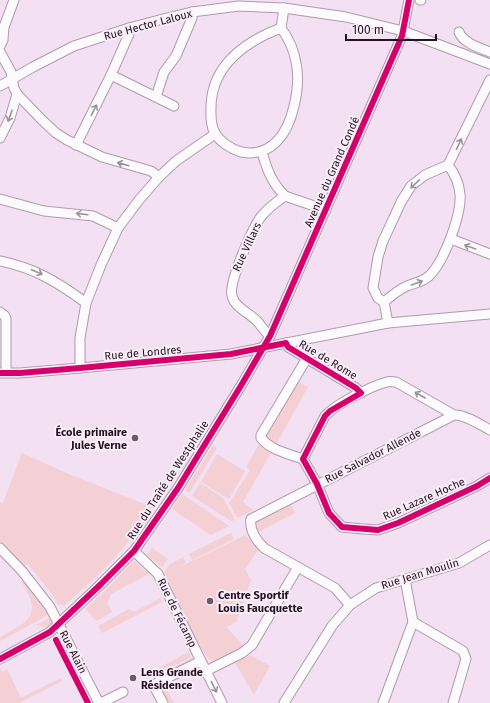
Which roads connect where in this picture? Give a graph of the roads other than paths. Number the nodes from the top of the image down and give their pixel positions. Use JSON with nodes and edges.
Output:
{"nodes":[{"id":1,"x":14,"y":0,"type":"edge"},
{"id":2,"x":409,"y":0,"type":"edge"},
{"id":3,"x":284,"y":8,"type":"junction"},
{"id":4,"x":192,"y":12,"type":"junction"},
{"id":5,"x":129,"y":28,"type":"junction"},
{"id":6,"x":281,"y":28,"type":"junction"},
{"id":7,"x":403,"y":31,"type":"junction"},
{"id":8,"x":459,"y":32,"type":"dead end"},
{"id":9,"x":1,"y":34,"type":"edge"},
{"id":10,"x":0,"y":46,"type":"edge"},
{"id":11,"x":0,"y":52,"type":"edge"},
{"id":12,"x":489,"y":58,"type":"edge"},
{"id":13,"x":111,"y":75,"type":"junction"},
{"id":14,"x":12,"y":80,"type":"junction"},
{"id":15,"x":490,"y":80,"type":"edge"},
{"id":16,"x":0,"y":86,"type":"edge"},
{"id":17,"x":17,"y":94,"type":"junction"},
{"id":18,"x":156,"y":97,"type":"junction"},
{"id":19,"x":174,"y":106,"type":"dead end"},
{"id":20,"x":215,"y":134,"type":"junction"},
{"id":21,"x":0,"y":138,"type":"edge"},
{"id":22,"x":76,"y":145,"type":"junction"},
{"id":23,"x":262,"y":152,"type":"junction"},
{"id":24,"x":448,"y":166,"type":"junction"},
{"id":25,"x":159,"y":177,"type":"junction"},
{"id":26,"x":285,"y":196,"type":"junction"},
{"id":27,"x":0,"y":199,"type":"edge"},
{"id":28,"x":326,"y":210,"type":"junction"},
{"id":29,"x":118,"y":228,"type":"junction"},
{"id":30,"x":450,"y":239,"type":"junction"},
{"id":31,"x":490,"y":254,"type":"edge"},
{"id":32,"x":0,"y":261,"type":"edge"},
{"id":33,"x":86,"y":302,"type":"junction"},
{"id":34,"x":384,"y":302,"type":"junction"},
{"id":35,"x":0,"y":312,"type":"edge"},
{"id":36,"x":490,"y":314,"type":"edge"},
{"id":37,"x":388,"y":323,"type":"junction"},
{"id":38,"x":270,"y":336,"type":"junction"},
{"id":39,"x":286,"y":343,"type":"junction"},
{"id":40,"x":263,"y":348,"type":"junction"},
{"id":41,"x":307,"y":358,"type":"junction"},
{"id":42,"x":80,"y":368,"type":"junction"},
{"id":43,"x":3,"y":373,"type":"edge"},
{"id":44,"x":361,"y":393,"type":"junction"},
{"id":45,"x":454,"y":415,"type":"junction"},
{"id":46,"x":490,"y":430,"type":"edge"},
{"id":47,"x":303,"y":458,"type":"junction"},
{"id":48,"x":490,"y":478,"type":"edge"},
{"id":49,"x":317,"y":484,"type":"junction"},
{"id":50,"x":490,"y":545,"type":"edge"},
{"id":51,"x":0,"y":548,"type":"edge"},
{"id":52,"x":134,"y":551,"type":"junction"},
{"id":53,"x":298,"y":567,"type":"junction"},
{"id":54,"x":405,"y":579,"type":"junction"},
{"id":55,"x":350,"y":605,"type":"junction"},
{"id":56,"x":413,"y":622,"type":"junction"},
{"id":57,"x":59,"y":624,"type":"junction"},
{"id":58,"x":0,"y":659,"type":"edge"},
{"id":59,"x":201,"y":661,"type":"junction"},
{"id":60,"x":206,"y":671,"type":"junction"},
{"id":61,"x":123,"y":692,"type":"dead end"},
{"id":62,"x":386,"y":702,"type":"edge"},
{"id":63,"x":100,"y":703,"type":"edge"},
{"id":64,"x":162,"y":703,"type":"edge"},
{"id":65,"x":222,"y":703,"type":"edge"},
{"id":66,"x":284,"y":703,"type":"edge"},
{"id":67,"x":453,"y":703,"type":"edge"}],
"edges":[{"from":1,"to":9,"type":"street"},
{"from":2,"to":7,"type":"street","name":"Avenue du Grand Condé"},
{"from":3,"to":4,"type":"street","name":"Rue Hector Laloux"},
{"from":3,"to":6,"type":"street"},
{"from":3,"to":7,"type":"street","name":"Rue Hector Laloux"},
{"from":4,"to":5,"type":"street","name":"Rue Hector Laloux"},
{"from":4,"to":18,"type":"street"},
{"from":5,"to":13,"type":"street"},
{"from":5,"to":14,"type":"street","name":"Rue Hector Laloux"},
{"from":6,"to":20,"type":"street"},
{"from":6,"to":23,"type":"street"},
{"from":7,"to":12,"type":"street","name":"Rue Hector Laloux"},
{"from":7,"to":28,"type":"street","name":"Avenue du Grand Condé"},
{"from":8,"to":12,"type":"street"},
{"from":9,"to":10,"type":"street"},
{"from":11,"to":14,"type":"street"},
{"from":13,"to":18,"type":"street"},
{"from":22,"to":13,"type":"street","one_way":true},
{"from":14,"to":16,"type":"street","name":"Rue Hector Laloux"},
{"from":14,"to":17,"type":"street"},
{"from":24,"to":15,"type":"street","one_way":true},
{"from":17,"to":21,"type":"street","one_way":true},
{"from":17,"to":22,"type":"street"},
{"from":18,"to":19,"type":"street"},
{"from":20,"to":23,"type":"street"},
{"from":20,"to":25,"type":"street"},
{"from":25,"to":22,"type":"street","one_way":true},
{"from":23,"to":26,"type":"street"},
{"from":24,"to":30,"type":"street"},
{"from":24,"to":34,"type":"street","one_way":true},
{"from":25,"to":29,"type":"street"},
{"from":26,"to":28,"type":"street"},
{"from":26,"to":38,"type":"street","name":"Rue Villars"},
{"from":29,"to":27,"type":"street","one_way":true},
{"from":28,"to":38,"type":"street","name":"Avenue du Grand Condé"},
{"from":29,"to":33,"type":"street"},
{"from":31,"to":30,"type":"street","one_way":true},
{"from":34,"to":30,"type":"street","one_way":true},
{"from":32,"to":33,"type":"street","one_way":true},
{"from":33,"to":42,"type":"street"},
{"from":34,"to":37,"type":"street"},
{"from":35,"to":43,"type":"street"},
{"from":36,"to":37,"type":"street","name":"Rue de Londres"},
{"from":37,"to":39,"type":"street","name":"Rue de Londres"},
{"from":38,"to":40,"type":"street","name":"Avenue du Grand Condé"},
{"from":39,"to":40,"type":"street","name":"Rue de Londres"},
{"from":39,"to":41,"type":"street","name":"Rue de Rome"},
{"from":40,"to":42,"type":"street","name":"Rue de Londres"},
{"from":40,"to":52,"type":"street","name":"Rue du Traîté de Westphalie"},
{"from":41,"to":44,"type":"street","name":"Rue de Rome"},
{"from":41,"to":47,"type":"street"},
{"from":42,"to":43,"type":"street","name":"Rue de Londres"},
{"from":45,"to":44,"type":"street","one_way":true},
{"from":44,"to":47,"type":"street"},
{"from":45,"to":46,"type":"street"},
{"from":45,"to":49,"type":"street","name":"Rue Salvador Allende"},
{"from":47,"to":49,"type":"street","name":"Rue Lazare Hoche"},
{"from":48,"to":49,"type":"street","name":"Rue Lazare Hoche"},
{"from":49,"to":53,"type":"street","name":"Rue Salvador Allende"},
{"from":50,"to":54,"type":"street","name":"Rue Jean Moulin"},
{"from":51,"to":57,"type":"street","name":"Rue Alain"},
{"from":52,"to":57,"type":"street","name":"Rue du Traîté de Westphalie"},
{"from":52,"to":59,"type":"street","name":"Rue de Fécamp"},
{"from":53,"to":55,"type":"street"},
{"from":53,"to":60,"type":"street"},
{"from":54,"to":55,"type":"street","name":"Rue Jean Moulin"},
{"from":54,"to":56,"type":"street"},
{"from":55,"to":66,"type":"street","name":"Rue Jean Moulin"},
{"from":56,"to":62,"type":"street"},
{"from":56,"to":67,"type":"street"},
{"from":57,"to":58,"type":"street"},
{"from":57,"to":63,"type":"street","name":"Rue Alain"},
{"from":59,"to":60,"type":"street","name":"Rue de Fécamp"},
{"from":59,"to":64,"type":"street","name":"Rue de Fécamp"},
{"from":60,"to":65,"type":"street","name":"Rue de Fécamp","one_way":true},
{"from":61,"to":63,"type":"street"}]}
